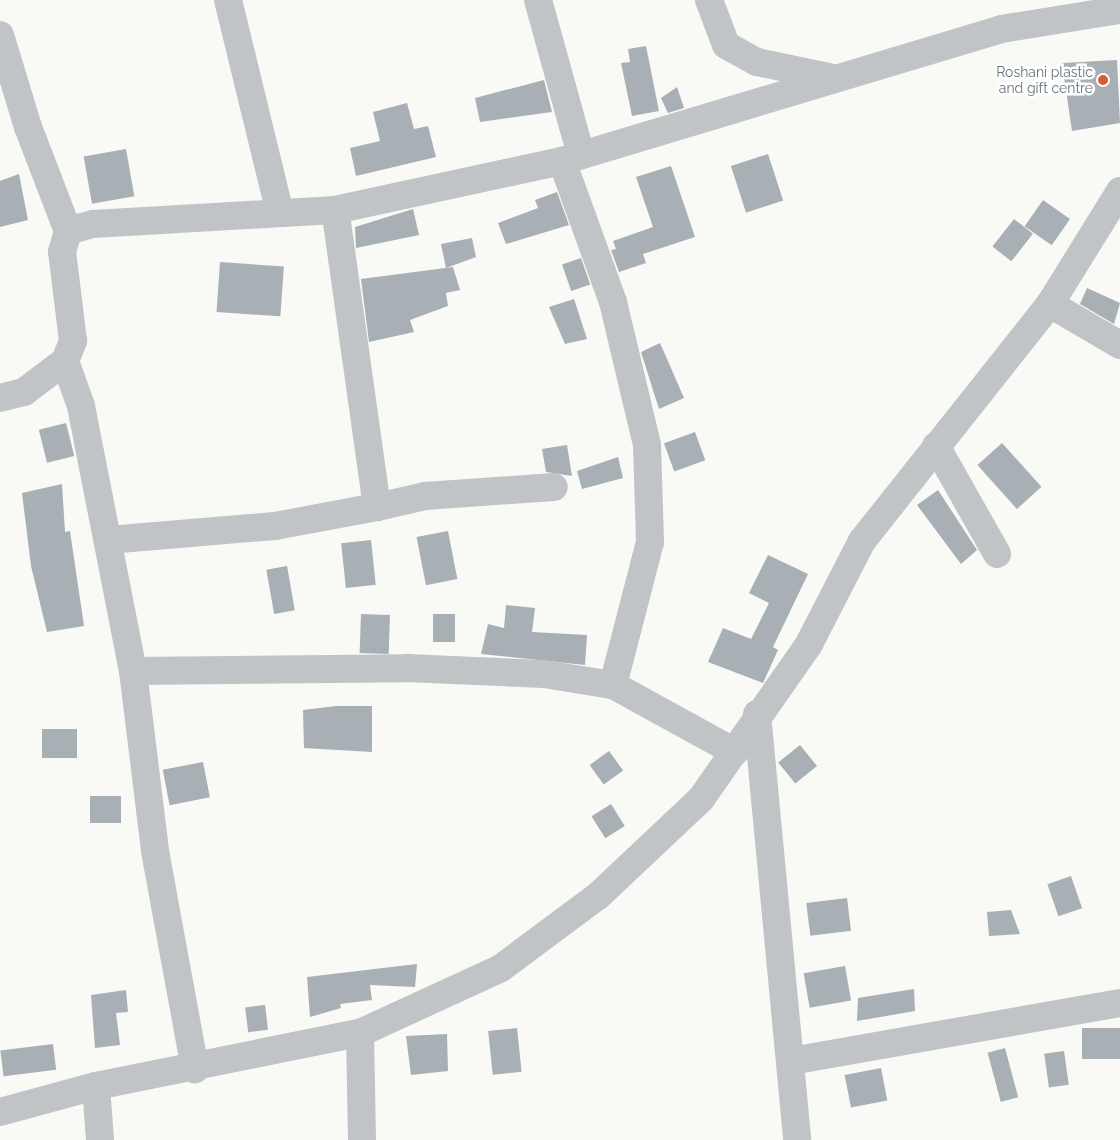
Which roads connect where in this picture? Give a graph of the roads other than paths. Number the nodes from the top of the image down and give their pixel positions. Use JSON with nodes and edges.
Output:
{"nodes":[{"id":1,"x":228,"y":0,"type":"edge"},
{"id":2,"x":538,"y":0,"type":"edge"},
{"id":3,"x":709,"y":0,"type":"edge"},
{"id":4,"x":1120,"y":10,"type":"edge"},
{"id":5,"x":0,"y":35,"type":"edge"},
{"id":6,"x":830,"y":77,"type":"junction"},
{"id":7,"x":572,"y":158,"type":"junction"},
{"id":8,"x":1120,"y":191,"type":"edge"},
{"id":9,"x":335,"y":210,"type":"junction"},
{"id":10,"x":280,"y":213,"type":"junction"},
{"id":11,"x":68,"y":231,"type":"junction"},
{"id":12,"x":1050,"y":304,"type":"junction"},
{"id":13,"x":1120,"y":345,"type":"edge"},
{"id":14,"x":65,"y":361,"type":"junction"},
{"id":15,"x":0,"y":398,"type":"edge"},
{"id":16,"x":936,"y":446,"type":"junction"},
{"id":17,"x":554,"y":487,"type":"dead end"},
{"id":18,"x":377,"y":507,"type":"junction"},
{"id":19,"x":108,"y":540,"type":"junction"},
{"id":20,"x":997,"y":554,"type":"dead end"},
{"id":21,"x":133,"y":671,"type":"junction"},
{"id":22,"x":613,"y":685,"type":"junction"},
{"id":23,"x":757,"y":714,"type":"junction"},
{"id":24,"x":736,"y":752,"type":"junction"},
{"id":25,"x":1120,"y":1003,"type":"edge"},
{"id":26,"x":360,"y":1033,"type":"junction"},
{"id":27,"x":791,"y":1061,"type":"junction"},
{"id":28,"x":195,"y":1069,"type":"junction"},
{"id":29,"x":96,"y":1086,"type":"junction"},
{"id":30,"x":0,"y":1112,"type":"edge"},
{"id":31,"x":100,"y":1140,"type":"edge"},
{"id":32,"x":362,"y":1140,"type":"edge"},
{"id":33,"x":797,"y":1140,"type":"edge"}],
"edges":[{"from":1,"to":10,"type":"street"},
{"from":2,"to":7,"type":"street"},
{"from":3,"to":6,"type":"street"},
{"from":4,"to":6,"type":"street"},
{"from":5,"to":11,"type":"street"},
{"from":6,"to":7,"type":"street"},
{"from":7,"to":9,"type":"street"},
{"from":7,"to":22,"type":"street"},
{"from":8,"to":12,"type":"street"},
{"from":9,"to":10,"type":"street"},
{"from":9,"to":18,"type":"street"},
{"from":10,"to":11,"type":"street"},
{"from":11,"to":14,"type":"street"},
{"from":12,"to":13,"type":"street"},
{"from":12,"to":16,"type":"street"},
{"from":14,"to":15,"type":"street"},
{"from":14,"to":19,"type":"street"},
{"from":16,"to":20,"type":"street"},
{"from":16,"to":23,"type":"street"},
{"from":17,"to":18,"type":"street"},
{"from":18,"to":19,"type":"street"},
{"from":19,"to":21,"type":"street"},
{"from":21,"to":22,"type":"street"},
{"from":21,"to":28,"type":"street"},
{"from":22,"to":24,"type":"street"},
{"from":23,"to":24,"type":"street"},
{"from":23,"to":27,"type":"street"},
{"from":24,"to":26,"type":"street"},
{"from":25,"to":27,"type":"street"},
{"from":26,"to":28,"type":"street"},
{"from":26,"to":32,"type":"street"},
{"from":27,"to":33,"type":"street"},
{"from":28,"to":29,"type":"street"},
{"from":29,"to":30,"type":"street"},
{"from":29,"to":31,"type":"street"}]}
